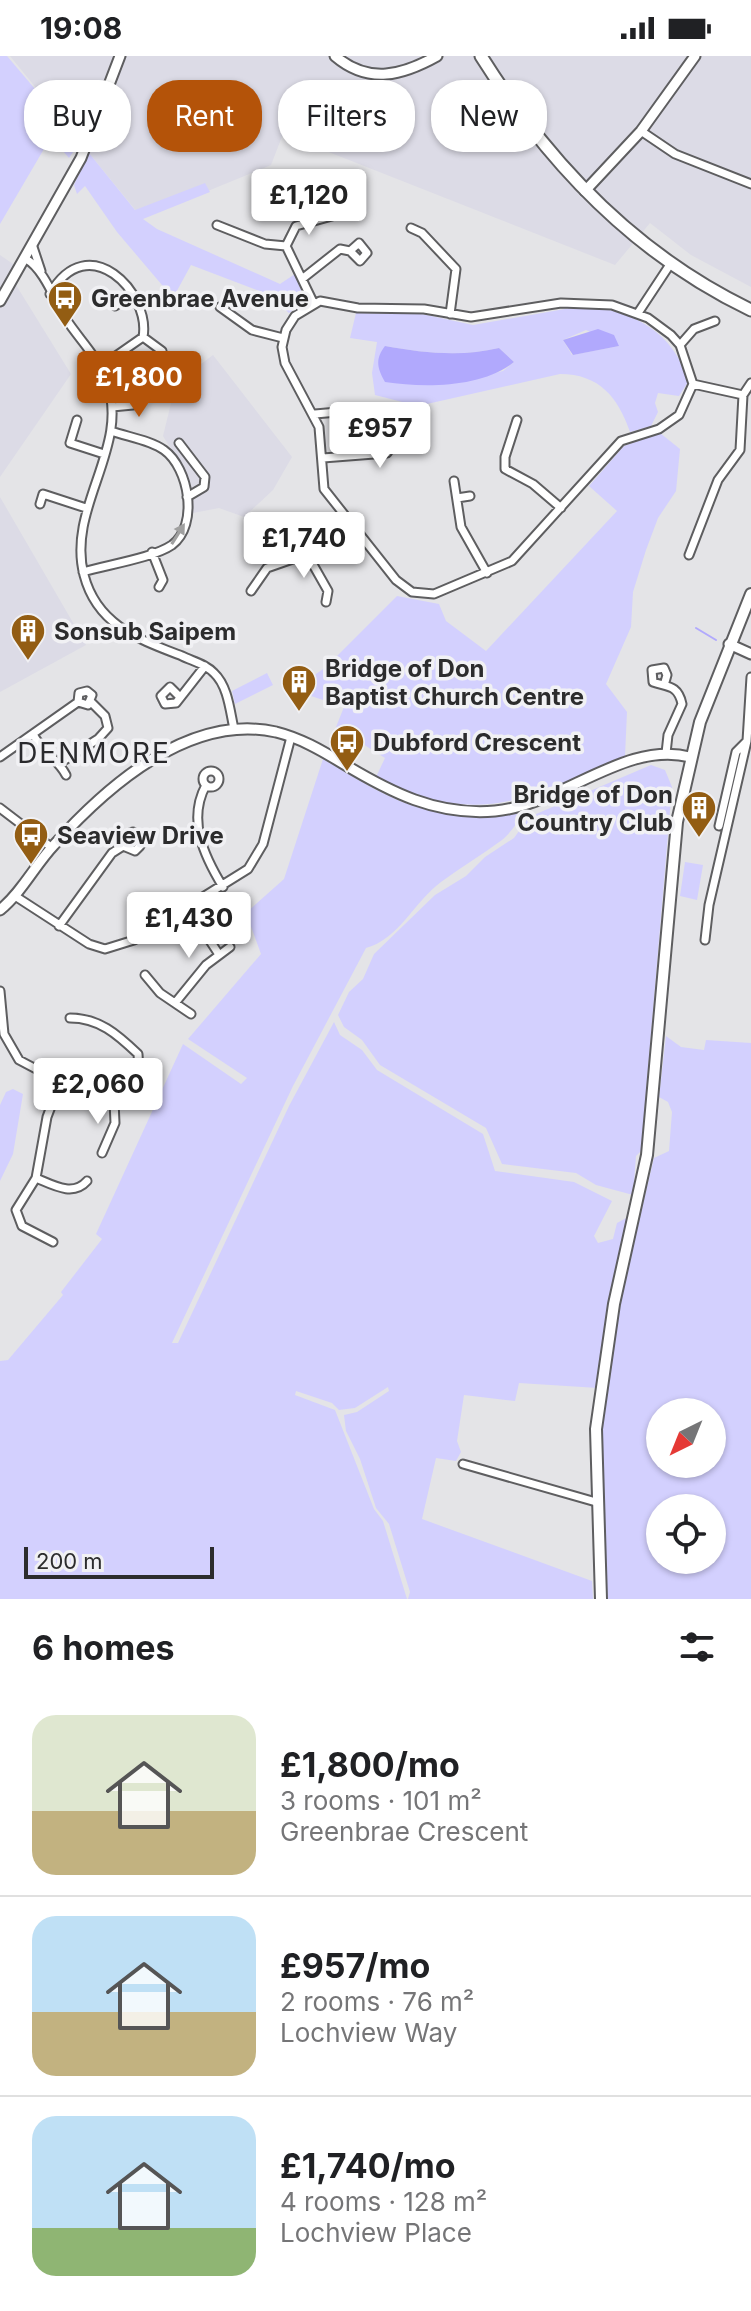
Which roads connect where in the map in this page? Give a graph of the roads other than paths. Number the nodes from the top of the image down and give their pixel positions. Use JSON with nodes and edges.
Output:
{"nodes":[{"id":1,"x":120,"y":56,"type":"edge"},
{"id":2,"x":335,"y":56,"type":"edge"},
{"id":3,"x":437,"y":56,"type":"edge"},
{"id":4,"x":481,"y":56,"type":"edge"},
{"id":5,"x":695,"y":56,"type":"edge"},
{"id":6,"x":641,"y":131,"type":"junction"},
{"id":7,"x":751,"y":184,"type":"edge"},
{"id":8,"x":585,"y":191,"type":"junction"},
{"id":9,"x":345,"y":196,"type":"dead end"},
{"id":10,"x":217,"y":225,"type":"dead end"},
{"id":11,"x":411,"y":228,"type":"dead end"},
{"id":12,"x":286,"y":246,"type":"junction"},
{"id":13,"x":33,"y":247,"type":"junction"},
{"id":14,"x":350,"y":251,"type":"dead end"},
{"id":15,"x":26,"y":259,"type":"junction"},
{"id":16,"x":671,"y":263,"type":"junction"},
{"id":17,"x":42,"y":277,"type":"junction"},
{"id":18,"x":302,"y":279,"type":"junction"},
{"id":19,"x":50,"y":294,"type":"junction"},
{"id":20,"x":131,"y":294,"type":"junction"},
{"id":21,"x":0,"y":301,"type":"edge"},
{"id":22,"x":313,"y":302,"type":"junction"},
{"id":23,"x":115,"y":306,"type":"dead end"},
{"id":24,"x":220,"y":307,"type":"dead end"},
{"id":25,"x":751,"y":310,"type":"edge"},
{"id":26,"x":638,"y":313,"type":"junction"},
{"id":27,"x":450,"y":314,"type":"junction"},
{"id":28,"x":715,"y":321,"type":"dead end"},
{"id":29,"x":143,"y":337,"type":"junction"},
{"id":30,"x":283,"y":338,"type":"junction"},
{"id":31,"x":680,"y":345,"type":"junction"},
{"id":32,"x":162,"y":351,"type":"dead end"},
{"id":33,"x":100,"y":367,"type":"junction"},
{"id":34,"x":751,"y":383,"type":"edge"},
{"id":35,"x":693,"y":384,"type":"junction"},
{"id":36,"x":138,"y":395,"type":"dead end"},
{"id":37,"x":743,"y":395,"type":"junction"},
{"id":38,"x":112,"y":407,"type":"junction"},
{"id":39,"x":315,"y":414,"type":"junction"},
{"id":40,"x":77,"y":420,"type":"dead end"},
{"id":41,"x":517,"y":420,"type":"dead end"},
{"id":42,"x":404,"y":426,"type":"dead end"},
{"id":43,"x":111,"y":431,"type":"junction"},
{"id":44,"x":352,"y":441,"type":"dead end"},
{"id":45,"x":396,"y":441,"type":"junction"},
{"id":46,"x":179,"y":443,"type":"dead end"},
{"id":47,"x":405,"y":445,"type":"dead end"},
{"id":48,"x":104,"y":454,"type":"junction"},
{"id":49,"x":323,"y":458,"type":"junction"},
{"id":50,"x":454,"y":481,"type":"dead end"},
{"id":51,"x":470,"y":496,"type":"dead end"},
{"id":52,"x":187,"y":497,"type":"junction"},
{"id":53,"x":457,"y":498,"type":"junction"},
{"id":54,"x":40,"y":504,"type":"dead end"},
{"id":55,"x":86,"y":508,"type":"junction"},
{"id":56,"x":561,"y":508,"type":"junction"},
{"id":57,"x":344,"y":517,"type":"junction"},
{"id":58,"x":280,"y":550,"type":"dead end"},
{"id":59,"x":152,"y":552,"type":"junction"},
{"id":60,"x":307,"y":554,"type":"junction"},
{"id":61,"x":689,"y":555,"type":"dead end"},
{"id":62,"x":284,"y":560,"type":"junction"},
{"id":63,"x":83,"y":572,"type":"junction"},
{"id":64,"x":487,"y":573,"type":"junction"},
{"id":65,"x":159,"y":587,"type":"dead end"},
{"id":66,"x":251,"y":591,"type":"dead end"},
{"id":67,"x":751,"y":594,"type":"edge"},
{"id":68,"x":330,"y":598,"type":"dead end"},
{"id":69,"x":729,"y":644,"type":"junction"},
{"id":70,"x":751,"y":654,"type":"edge"},
{"id":71,"x":205,"y":666,"type":"junction"},
{"id":72,"x":751,"y":677,"type":"edge"},
{"id":73,"x":665,"y":682,"type":"dead end"},
{"id":74,"x":179,"y":696,"type":"dead end"},
{"id":75,"x":78,"y":702,"type":"junction"},
{"id":76,"x":91,"y":702,"type":"junction"},
{"id":77,"x":234,"y":729,"type":"junction"},
{"id":78,"x":33,"y":734,"type":"junction"},
{"id":79,"x":291,"y":737,"type":"junction"},
{"id":80,"x":749,"y":740,"type":"edge"},
{"id":81,"x":666,"y":753,"type":"junction"},
{"id":82,"x":0,"y":757,"type":"edge"},
{"id":83,"x":690,"y":757,"type":"junction"},
{"id":84,"x":60,"y":763,"type":"junction"},
{"id":85,"x":66,"y":775,"type":"dead end"},
{"id":86,"x":206,"y":785,"type":"dead end"},
{"id":87,"x":0,"y":808,"type":"edge"},
{"id":88,"x":719,"y":826,"type":"dead end"},
{"id":89,"x":123,"y":846,"type":"dead end"},
{"id":90,"x":51,"y":847,"type":"junction"},
{"id":91,"x":223,"y":887,"type":"junction"},
{"id":92,"x":15,"y":896,"type":"junction"},
{"id":93,"x":188,"y":907,"type":"junction"},
{"id":94,"x":0,"y":910,"type":"edge"},
{"id":95,"x":59,"y":926,"type":"junction"},
{"id":96,"x":705,"y":940,"type":"dead end"},
{"id":97,"x":230,"y":947,"type":"dead end"},
{"id":98,"x":218,"y":953,"type":"junction"},
{"id":99,"x":146,"y":981,"type":"dead end"},
{"id":100,"x":0,"y":991,"type":"edge"},
{"id":101,"x":175,"y":1003,"type":"junction"},
{"id":102,"x":191,"y":1014,"type":"dead end"},
{"id":103,"x":70,"y":1018,"type":"dead end"},
{"id":104,"x":3,"y":1045,"type":"edge"},
{"id":105,"x":148,"y":1055,"type":"dead end"},
{"id":106,"x":139,"y":1058,"type":"junction"},
{"id":107,"x":61,"y":1080,"type":"junction"},
{"id":108,"x":114,"y":1101,"type":"junction"},
{"id":109,"x":106,"y":1143,"type":"junction"},
{"id":110,"x":118,"y":1149,"type":"dead end"},
{"id":111,"x":102,"y":1153,"type":"dead end"},
{"id":112,"x":36,"y":1178,"type":"junction"},
{"id":113,"x":87,"y":1181,"type":"dead end"},
{"id":114,"x":78,"y":1189,"type":"junction"},
{"id":115,"x":83,"y":1198,"type":"dead end"},
{"id":116,"x":53,"y":1242,"type":"dead end"},
{"id":117,"x":463,"y":1464,"type":"dead end"},
{"id":118,"x":596,"y":1502,"type":"junction"},
{"id":119,"x":601,"y":1599,"type":"edge"}],
"edges":[{"from":1,"to":13,"type":"street"},
{"from":2,"to":3,"type":"street"},
{"from":4,"to":8,"type":"main road"},
{"from":5,"to":6,"type":"street"},
{"from":6,"to":7,"type":"street"},
{"from":6,"to":8,"type":"street"},
{"from":8,"to":16,"type":"main road"},
{"from":9,"to":12,"type":"street"},
{"from":10,"to":12,"type":"street"},
{"from":11,"to":27,"type":"street"},
{"from":12,"to":18,"type":"street"},
{"from":13,"to":15,"type":"street"},
{"from":13,"to":17,"type":"street"},
{"from":14,"to":18,"type":"street"},
{"from":15,"to":17,"type":"street"},
{"from":15,"to":21,"type":"street"},
{"from":16,"to":25,"type":"main road"},
{"from":16,"to":26,"type":"street"},
{"from":17,"to":19,"type":"street"},
{"from":18,"to":22,"type":"street"},
{"from":19,"to":20,"type":"street"},
{"from":19,"to":33,"type":"street"},
{"from":20,"to":23,"type":"street"},
{"from":20,"to":29,"type":"street"},
{"from":22,"to":27,"type":"street"},
{"from":22,"to":30,"type":"street"},
{"from":24,"to":30,"type":"street"},
{"from":26,"to":27,"type":"street"},
{"from":26,"to":31,"type":"street"},
{"from":28,"to":31,"type":"street"},
{"from":29,"to":32,"type":"street"},
{"from":29,"to":33,"type":"street"},
{"from":30,"to":39,"type":"street"},
{"from":31,"to":35,"type":"street"},
{"from":33,"to":38,"type":"street"},
{"from":34,"to":37,"type":"street"},
{"from":35,"to":37,"type":"street"},
{"from":35,"to":56,"type":"street"},
{"from":36,"to":38,"type":"street"},
{"from":37,"to":61,"type":"street"},
{"from":38,"to":43,"type":"street"},
{"from":39,"to":44,"type":"street"},
{"from":39,"to":49,"type":"street"},
{"from":40,"to":48,"type":"street"},
{"from":41,"to":56,"type":"street"},
{"from":42,"to":45,"type":"street"},
{"from":43,"to":48,"type":"street"},
{"from":43,"to":52,"type":"street"},
{"from":45,"to":47,"type":"street"},
{"from":45,"to":49,"type":"street"},
{"from":46,"to":52,"type":"street"},
{"from":48,"to":55,"type":"street"},
{"from":49,"to":57,"type":"street"},
{"from":50,"to":53,"type":"street"},
{"from":51,"to":53,"type":"street"},
{"from":59,"to":52,"type":"street","one_way":true},
{"from":53,"to":64,"type":"street"},
{"from":54,"to":55,"type":"street"},
{"from":55,"to":63,"type":"street"},
{"from":56,"to":64,"type":"street"},
{"from":57,"to":60,"type":"street"},
{"from":57,"to":64,"type":"street"},
{"from":58,"to":62,"type":"street"},
{"from":59,"to":63,"type":"street"},
{"from":59,"to":65,"type":"street"},
{"from":60,"to":62,"type":"street"},
{"from":60,"to":68,"type":"street"},
{"from":62,"to":66,"type":"street"},
{"from":63,"to":71,"type":"street"},
{"from":67,"to":69,"type":"main road"},
{"from":69,"to":70,"type":"street"},
{"from":69,"to":83,"type":"main road"},
{"from":71,"to":74,"type":"street"},
{"from":71,"to":77,"type":"street"},
{"from":72,"to":80,"type":"street"},
{"from":73,"to":81,"type":"street"},
{"from":75,"to":76,"type":"street"},
{"from":75,"to":76,"type":"street"},
{"from":75,"to":78,"type":"street"},
{"from":76,"to":84,"type":"street"},
{"from":77,"to":79,"type":"street"},
{"from":77,"to":90,"type":"street"},
{"from":78,"to":82,"type":"street"},
{"from":78,"to":84,"type":"street"},
{"from":79,"to":81,"type":"street"},
{"from":79,"to":91,"type":"street"},
{"from":80,"to":88,"type":"street"},
{"from":80,"to":96,"type":"street"},
{"from":81,"to":83,"type":"street"},
{"from":83,"to":118,"type":"main road"},
{"from":84,"to":85,"type":"street"},
{"from":86,"to":91,"type":"street"},
{"from":87,"to":90,"type":"street"},
{"from":89,"to":95,"type":"street"},
{"from":90,"to":92,"type":"street"},
{"from":91,"to":93,"type":"street"},
{"from":92,"to":94,"type":"street"},
{"from":92,"to":95,"type":"street"},
{"from":93,"to":95,"type":"street"},
{"from":93,"to":98,"type":"street"},
{"from":97,"to":98,"type":"street"},
{"from":98,"to":101,"type":"street"},
{"from":99,"to":101,"type":"street"},
{"from":100,"to":104,"type":"street"},
{"from":101,"to":102,"type":"street"},
{"from":103,"to":106,"type":"street"},
{"from":104,"to":107,"type":"street"},
{"from":105,"to":106,"type":"street"},
{"from":106,"to":108,"type":"street"},
{"from":107,"to":108,"type":"street"},
{"from":107,"to":112,"type":"street"},
{"from":108,"to":109,"type":"street"},
{"from":109,"to":110,"type":"street"},
{"from":109,"to":111,"type":"street"},
{"from":112,"to":114,"type":"street"},
{"from":112,"to":116,"type":"street"},
{"from":113,"to":114,"type":"street"},
{"from":114,"to":115,"type":"street"},
{"from":117,"to":118,"type":"street"},
{"from":118,"to":119,"type":"main road"}]}
